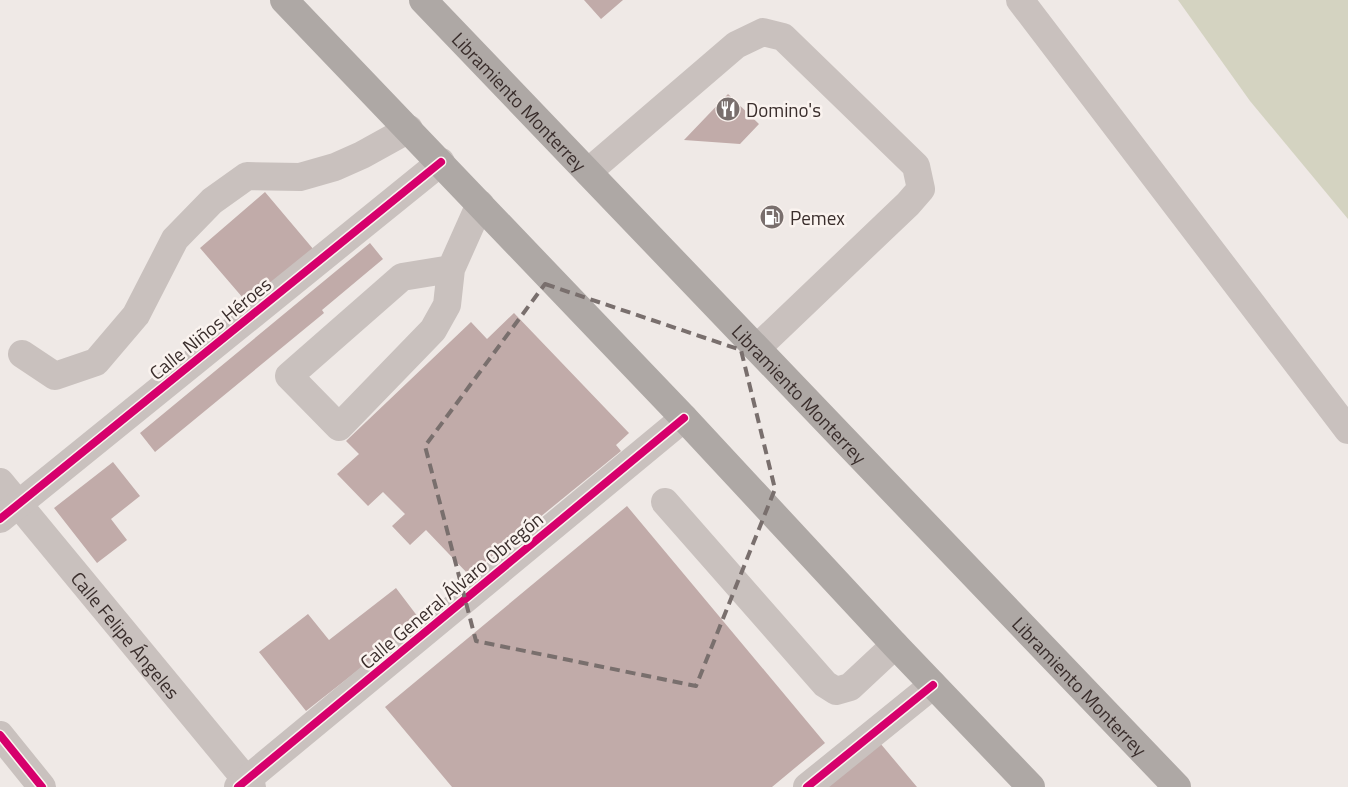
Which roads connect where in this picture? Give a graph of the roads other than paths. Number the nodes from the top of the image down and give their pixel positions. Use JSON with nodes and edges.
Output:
{"nodes":[{"id":1,"x":284,"y":0,"type":"edge"},
{"id":2,"x":423,"y":0,"type":"edge"},
{"id":3,"x":1020,"y":0,"type":"edge"},
{"id":4,"x":409,"y":129,"type":"junction"},
{"id":5,"x":441,"y":162,"type":"junction"},
{"id":6,"x":588,"y":172,"type":"junction"},
{"id":7,"x":480,"y":204,"type":"junction"},
{"id":8,"x":451,"y":269,"type":"junction"},
{"id":9,"x":757,"y":348,"type":"junction"},
{"id":10,"x":22,"y":354,"type":"dead end"},
{"id":11,"x":684,"y":418,"type":"junction"},
{"id":12,"x":1348,"y":430,"type":"edge"},
{"id":13,"x":0,"y":482,"type":"edge"},
{"id":14,"x":665,"y":502,"type":"dead end"},
{"id":15,"x":9,"y":512,"type":"edge"},
{"id":16,"x":895,"y":644,"type":"junction"},
{"id":17,"x":933,"y":685,"type":"junction"},
{"id":18,"x":0,"y":735,"type":"edge"},
{"id":19,"x":245,"y":785,"type":"edge"},
{"id":20,"x":42,"y":787,"type":"edge"},
{"id":21,"x":807,"y":787,"type":"edge"},
{"id":22,"x":1031,"y":787,"type":"edge"},
{"id":23,"x":1177,"y":787,"type":"edge"}],
"edges":[{"from":1,"to":4,"type":"highway"},
{"from":2,"to":6,"type":"highway","name":"Libramiento Monterrey"},
{"from":3,"to":12,"type":"street"},
{"from":4,"to":5,"type":"highway"},
{"from":4,"to":10,"type":"street"},
{"from":5,"to":7,"type":"highway"},
{"from":5,"to":15,"type":"street","name":"Calle Niños Héroes"},
{"from":6,"to":9,"type":"highway","name":"Libramiento Monterrey"},
{"from":6,"to":9,"type":"street"},
{"from":7,"to":8,"type":"street"},
{"from":7,"to":11,"type":"highway"},
{"from":8,"to":8,"type":"street"},
{"from":9,"to":23,"type":"highway","name":"Libramiento Monterrey"},
{"from":11,"to":16,"type":"highway"},
{"from":11,"to":19,"type":"street","name":"Calle General Álvaro Obregón"},
{"from":13,"to":15,"type":"street","name":"Calle Felipe Ángeles"},
{"from":14,"to":16,"type":"street"},
{"from":15,"to":19,"type":"street","name":"Calle Felipe Ángeles"},
{"from":16,"to":17,"type":"highway"},
{"from":17,"to":21,"type":"street"},
{"from":17,"to":22,"type":"highway"},
{"from":18,"to":20,"type":"street"}]}
